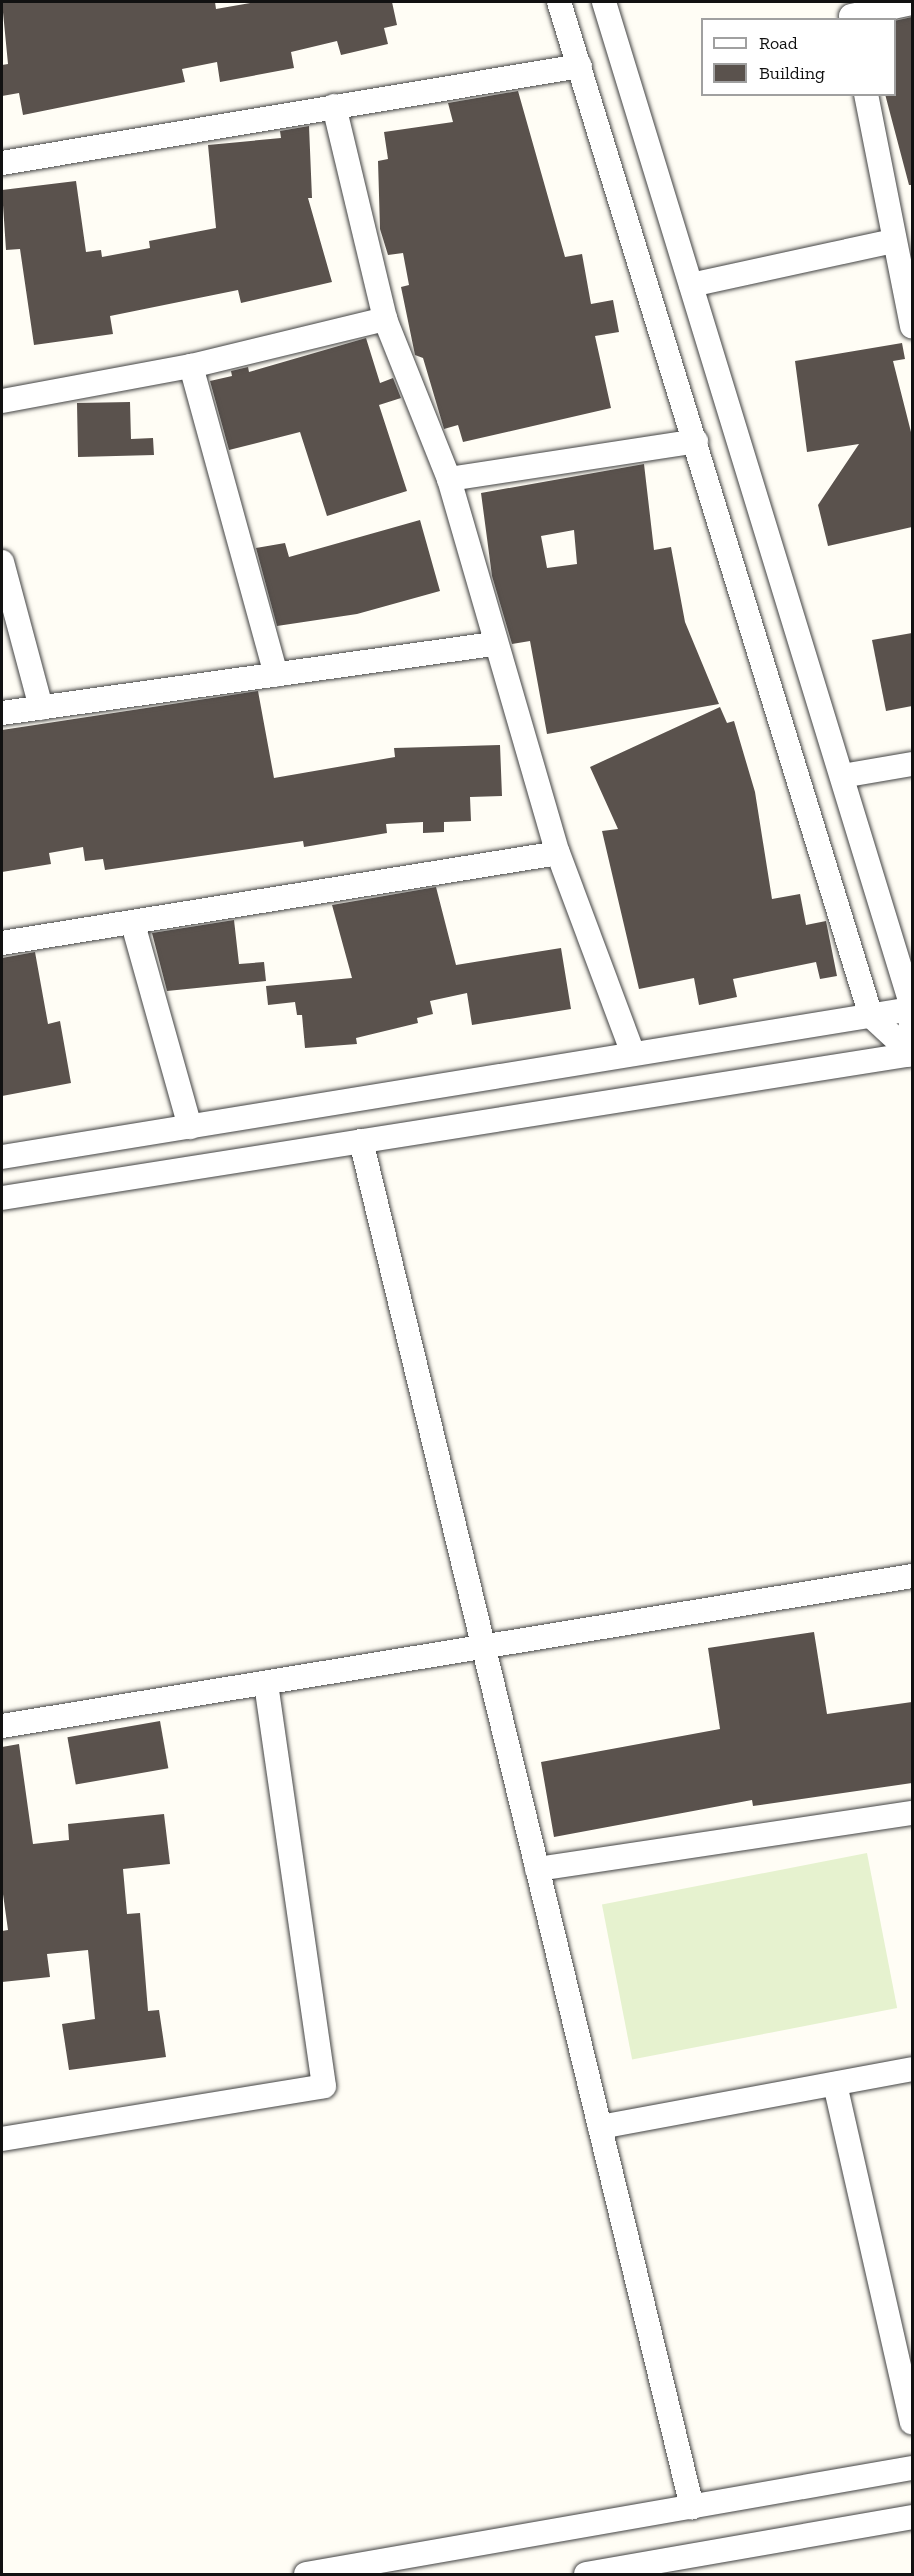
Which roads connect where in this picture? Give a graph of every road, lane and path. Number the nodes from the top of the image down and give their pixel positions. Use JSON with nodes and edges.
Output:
{"nodes":[{"id":1,"x":559,"y":2,"type":"edge"},
{"id":2,"x":604,"y":2,"type":"edge"},
{"id":3,"x":912,"y":3,"type":"edge"},
{"id":4,"x":850,"y":12,"type":"edge"},
{"id":5,"x":580,"y":66,"type":"junction"},
{"id":6,"x":866,"y":96,"type":"edge"},
{"id":7,"x":334,"y":105,"type":"junction"},
{"id":8,"x":2,"y":163,"type":"edge"},
{"id":9,"x":893,"y":241,"type":"junction"},
{"id":10,"x":692,"y":285,"type":"junction"},
{"id":11,"x":385,"y":319,"type":"junction"},
{"id":12,"x":912,"y":327,"type":"edge"},
{"id":13,"x":191,"y":366,"type":"junction"},
{"id":14,"x":2,"y":400,"type":"edge"},
{"id":15,"x":696,"y":441,"type":"junction"},
{"id":16,"x":449,"y":479,"type":"junction"},
{"id":17,"x":2,"y":562,"type":"edge"},
{"id":18,"x":494,"y":644,"type":"junction"},
{"id":19,"x":276,"y":674,"type":"junction"},
{"id":20,"x":40,"y":708,"type":"junction"},
{"id":21,"x":2,"y":713,"type":"edge"},
{"id":22,"x":912,"y":764,"type":"edge"},
{"id":23,"x":842,"y":776,"type":"junction"},
{"id":24,"x":558,"y":853,"type":"junction"},
{"id":25,"x":133,"y":924,"type":"junction"},
{"id":26,"x":2,"y":943,"type":"edge"},
{"id":27,"x":912,"y":1008,"type":"edge"},
{"id":28,"x":912,"y":1014,"type":"edge"},
{"id":29,"x":871,"y":1016,"type":"junction"},
{"id":30,"x":632,"y":1052,"type":"junction"},
{"id":31,"x":910,"y":1054,"type":"edge"},
{"id":32,"x":190,"y":1127,"type":"junction"},
{"id":33,"x":361,"y":1141,"type":"junction"},
{"id":34,"x":2,"y":1157,"type":"edge"},
{"id":35,"x":2,"y":1198,"type":"edge"},
{"id":36,"x":912,"y":1576,"type":"edge"},
{"id":37,"x":483,"y":1647,"type":"junction"},
{"id":38,"x":266,"y":1683,"type":"junction"},
{"id":39,"x":2,"y":1726,"type":"edge"},
{"id":40,"x":912,"y":1813,"type":"edge"},
{"id":41,"x":537,"y":1869,"type":"junction"},
{"id":42,"x":912,"y":2069,"type":"edge"},
{"id":43,"x":835,"y":2084,"type":"junction"},
{"id":44,"x":600,"y":2127,"type":"junction"},
{"id":45,"x":2,"y":2139,"type":"edge"},
{"id":46,"x":912,"y":2422,"type":"edge"},
{"id":47,"x":912,"y":2468,"type":"edge"},
{"id":48,"x":692,"y":2507,"type":"junction"},
{"id":49,"x":912,"y":2517,"type":"edge"},
{"id":50,"x":708,"y":2564,"type":"edge"},
{"id":51,"x":306,"y":2574,"type":"edge"},
{"id":52,"x":586,"y":2574,"type":"edge"}],
"edges":[{"from":1,"to":5,"type":"street"},
{"from":2,"to":10,"type":"street"},
{"from":3,"to":4,"type":"street"},
{"from":5,"to":7,"type":"street"},
{"from":5,"to":15,"type":"street"},
{"from":6,"to":9,"type":"street"},
{"from":7,"to":8,"type":"street"},
{"from":7,"to":11,"type":"street"},
{"from":9,"to":10,"type":"street"},
{"from":9,"to":12,"type":"street"},
{"from":10,"to":23,"type":"street"},
{"from":11,"to":13,"type":"street"},
{"from":11,"to":16,"type":"street"},
{"from":13,"to":14,"type":"street"},
{"from":13,"to":19,"type":"street"},
{"from":15,"to":16,"type":"street"},
{"from":15,"to":29,"type":"street"},
{"from":16,"to":18,"type":"street"},
{"from":17,"to":20,"type":"street"},
{"from":18,"to":19,"type":"street"},
{"from":18,"to":24,"type":"street"},
{"from":19,"to":20,"type":"street"},
{"from":20,"to":21,"type":"street"},
{"from":22,"to":23,"type":"street"},
{"from":23,"to":27,"type":"street"},
{"from":24,"to":25,"type":"street"},
{"from":24,"to":30,"type":"street"},
{"from":25,"to":26,"type":"street"},
{"from":25,"to":32,"type":"street"},
{"from":27,"to":29,"type":"street"},
{"from":28,"to":31,"type":"street"},
{"from":29,"to":30,"type":"street"},
{"from":29,"to":31,"type":"street"},
{"from":30,"to":32,"type":"street"},
{"from":31,"to":33,"type":"street"},
{"from":32,"to":34,"type":"street"},
{"from":33,"to":35,"type":"street"},
{"from":33,"to":37,"type":"street"},
{"from":36,"to":37,"type":"street"},
{"from":37,"to":38,"type":"street"},
{"from":37,"to":41,"type":"street"},
{"from":38,"to":39,"type":"street"},
{"from":38,"to":45,"type":"street"},
{"from":40,"to":41,"type":"street"},
{"from":41,"to":44,"type":"street"},
{"from":42,"to":43,"type":"street"},
{"from":43,"to":44,"type":"street"},
{"from":43,"to":46,"type":"street"},
{"from":44,"to":48,"type":"street"},
{"from":47,"to":48,"type":"street"},
{"from":48,"to":51,"type":"street"},
{"from":49,"to":50,"type":"street"},
{"from":50,"to":52,"type":"street"}]}
